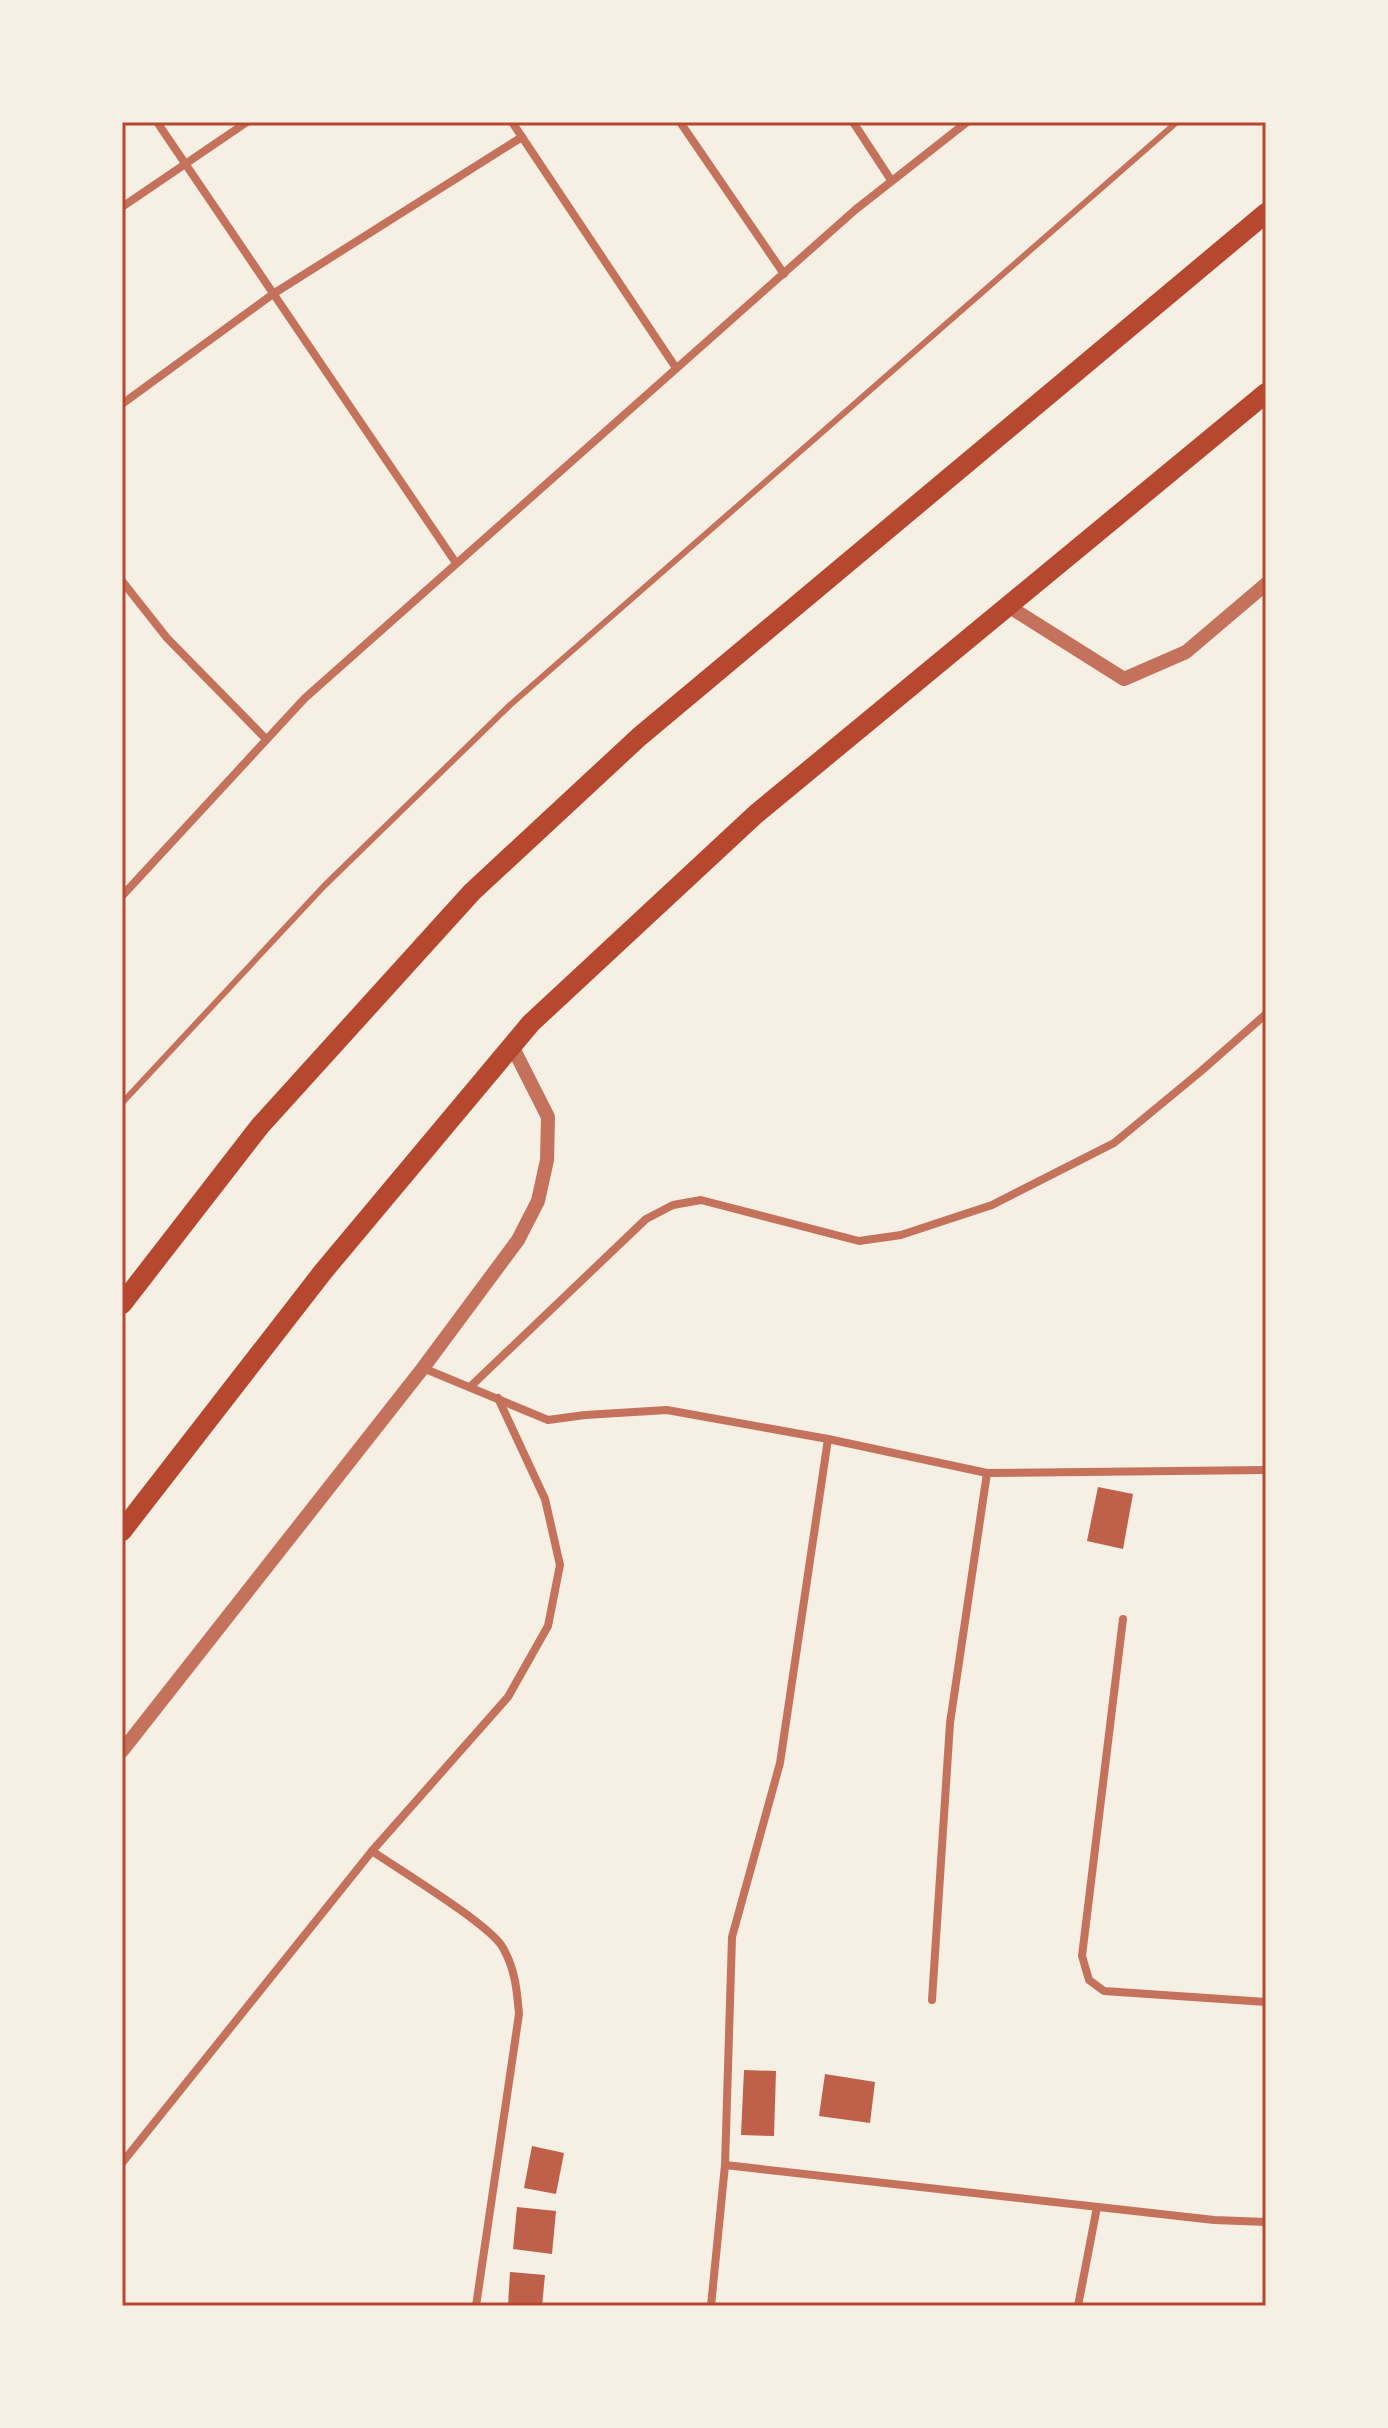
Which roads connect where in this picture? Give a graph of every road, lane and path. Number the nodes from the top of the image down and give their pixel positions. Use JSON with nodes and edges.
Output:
{"nodes":[{"id":1,"x":157,"y":122,"type":"edge"},
{"id":2,"x":247,"y":122,"type":"edge"},
{"id":3,"x":512,"y":122,"type":"edge"},
{"id":4,"x":680,"y":122,"type":"edge"},
{"id":5,"x":853,"y":122,"type":"edge"},
{"id":6,"x":967,"y":122,"type":"edge"},
{"id":7,"x":1177,"y":122,"type":"edge"},
{"id":8,"x":522,"y":137,"type":"junction"},
{"id":9,"x":185,"y":164,"type":"junction"},
{"id":10,"x":891,"y":180,"type":"junction"},
{"id":11,"x":122,"y":207,"type":"edge"},
{"id":12,"x":1266,"y":213,"type":"edge"},
{"id":13,"x":784,"y":274,"type":"junction"},
{"id":14,"x":273,"y":294,"type":"junction"},
{"id":15,"x":676,"y":368,"type":"junction"},
{"id":16,"x":1266,"y":393,"type":"edge"},
{"id":17,"x":122,"y":404,"type":"edge"},
{"id":18,"x":456,"y":563,"type":"junction"},
{"id":19,"x":122,"y":581,"type":"edge"},
{"id":20,"x":1266,"y":584,"type":"edge"},
{"id":21,"x":1008,"y":606,"type":"junction"},
{"id":22,"x":266,"y":739,"type":"junction"},
{"id":23,"x":122,"y":896,"type":"edge"},
{"id":24,"x":1266,"y":1014,"type":"edge"},
{"id":25,"x":512,"y":1046,"type":"junction"},
{"id":26,"x":122,"y":1103,"type":"edge"},
{"id":27,"x":122,"y":1304,"type":"edge"},
{"id":28,"x":423,"y":1368,"type":"junction"},
{"id":29,"x":470,"y":1387,"type":"junction"},
{"id":30,"x":498,"y":1398,"type":"junction"},
{"id":31,"x":828,"y":1439,"type":"junction"},
{"id":32,"x":1266,"y":1470,"type":"edge"},
{"id":33,"x":987,"y":1473,"type":"junction"},
{"id":34,"x":122,"y":1531,"type":"edge"},
{"id":35,"x":1123,"y":1619,"type":"dead end"},
{"id":36,"x":122,"y":1751,"type":"edge"},
{"id":37,"x":372,"y":1851,"type":"junction"},
{"id":38,"x":932,"y":2000,"type":"dead end"},
{"id":39,"x":1266,"y":2002,"type":"edge"},
{"id":40,"x":122,"y":2163,"type":"edge"},
{"id":41,"x":725,"y":2165,"type":"junction"},
{"id":42,"x":1097,"y":2207,"type":"junction"},
{"id":43,"x":1266,"y":2222,"type":"edge"},
{"id":44,"x":476,"y":2306,"type":"edge"},
{"id":45,"x":711,"y":2306,"type":"edge"},
{"id":46,"x":1078,"y":2306,"type":"edge"}],
"edges":[{"from":1,"to":9,"type":"street"},
{"from":2,"to":9,"type":"street"},
{"from":3,"to":8,"type":"street"},
{"from":4,"to":13,"type":"street"},
{"from":5,"to":10,"type":"street"},
{"from":6,"to":10,"type":"street"},
{"from":7,"to":26,"type":"lane"},
{"from":8,"to":14,"type":"street"},
{"from":8,"to":15,"type":"street"},
{"from":9,"to":11,"type":"street"},
{"from":9,"to":14,"type":"street"},
{"from":10,"to":13,"type":"street"},
{"from":12,"to":27,"type":"main road"},
{"from":13,"to":15,"type":"street"},
{"from":14,"to":17,"type":"street"},
{"from":14,"to":18,"type":"street"},
{"from":15,"to":18,"type":"street"},
{"from":16,"to":21,"type":"main road"},
{"from":18,"to":22,"type":"street"},
{"from":19,"to":22,"type":"street"},
{"from":20,"to":21,"type":"street"},
{"from":21,"to":25,"type":"main road"},
{"from":22,"to":23,"type":"street"},
{"from":24,"to":29,"type":"street"},
{"from":25,"to":28,"type":"street"},
{"from":25,"to":34,"type":"main road"},
{"from":28,"to":29,"type":"street"},
{"from":28,"to":36,"type":"street"},
{"from":29,"to":30,"type":"street"},
{"from":30,"to":31,"type":"street"},
{"from":30,"to":37,"type":"street"},
{"from":31,"to":33,"type":"street"},
{"from":31,"to":41,"type":"street"},
{"from":32,"to":33,"type":"street"},
{"from":33,"to":38,"type":"street"},
{"from":35,"to":39,"type":"street"},
{"from":37,"to":40,"type":"street"},
{"from":37,"to":44,"type":"street"},
{"from":41,"to":42,"type":"street"},
{"from":41,"to":45,"type":"street"},
{"from":42,"to":43,"type":"street"},
{"from":42,"to":46,"type":"street"}]}
